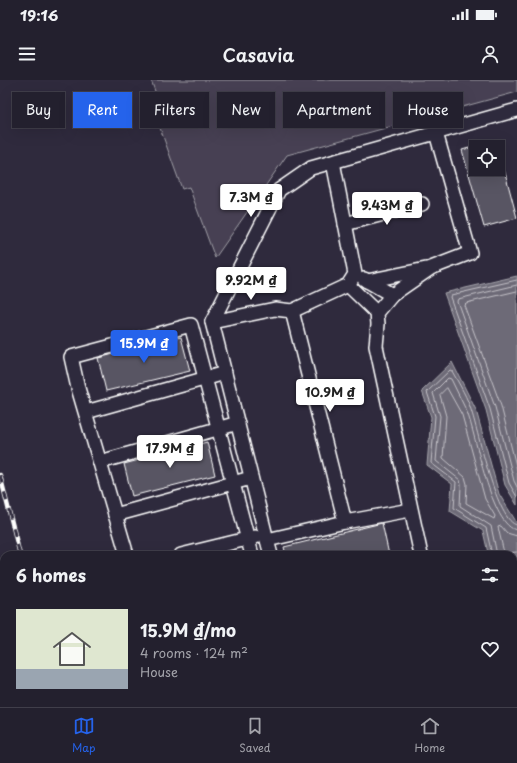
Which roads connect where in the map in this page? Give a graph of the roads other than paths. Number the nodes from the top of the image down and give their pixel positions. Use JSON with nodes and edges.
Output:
{"nodes":[{"id":1,"x":517,"y":110,"type":"edge"},
{"id":2,"x":436,"y":133,"type":"junction"},
{"id":3,"x":332,"y":162,"type":"junction"},
{"id":4,"x":422,"y":204,"type":"dead end"},
{"id":5,"x":345,"y":224,"type":"junction"},
{"id":6,"x":431,"y":268,"type":"junction"},
{"id":7,"x":355,"y":274,"type":"junction"},
{"id":8,"x":367,"y":281,"type":"junction"},
{"id":9,"x":348,"y":285,"type":"junction"},
{"id":10,"x":392,"y":295,"type":"junction"},
{"id":11,"x":292,"y":311,"type":"junction"},
{"id":12,"x":377,"y":313,"type":"junction"},
{"id":13,"x":212,"y":322,"type":"junction"},
{"id":14,"x":225,"y":373,"type":"junction"},
{"id":15,"x":206,"y":377,"type":"junction"},
{"id":16,"x":86,"y":412,"type":"junction"},
{"id":17,"x":238,"y":423,"type":"junction"},
{"id":18,"x":219,"y":428,"type":"junction"},
{"id":19,"x":100,"y":462,"type":"junction"},
{"id":20,"x":252,"y":478,"type":"junction"},
{"id":21,"x":233,"y":482,"type":"junction"},
{"id":22,"x":410,"y":510,"type":"junction"},
{"id":23,"x":115,"y":515,"type":"junction"},
{"id":24,"x":345,"y":522,"type":"junction"},
{"id":25,"x":266,"y":538,"type":"junction"},
{"id":26,"x":248,"y":539,"type":"junction"},
{"id":27,"x":126,"y":551,"type":"edge"},
{"id":28,"x":198,"y":551,"type":"edge"},
{"id":29,"x":251,"y":551,"type":"edge"},
{"id":30,"x":270,"y":551,"type":"edge"},
{"id":31,"x":419,"y":551,"type":"edge"}],
"edges":[{"from":1,"to":2,"type":"street"},
{"from":2,"to":3,"type":"street"},
{"from":2,"to":6,"type":"street"},
{"from":3,"to":5,"type":"street"},
{"from":3,"to":13,"type":"street"},
{"from":4,"to":5,"type":"street"},
{"from":5,"to":7,"type":"street"},
{"from":6,"to":8,"type":"street"},
{"from":6,"to":10,"type":"street"},
{"from":7,"to":8,"type":"street"},
{"from":7,"to":9,"type":"street"},
{"from":8,"to":10,"type":"street"},
{"from":9,"to":11,"type":"street"},
{"from":9,"to":12,"type":"street"},
{"from":10,"to":12,"type":"street"},
{"from":11,"to":13,"type":"street"},
{"from":11,"to":24,"type":"street"},
{"from":12,"to":22,"type":"street"},
{"from":13,"to":14,"type":"street"},
{"from":14,"to":15,"type":"street"},
{"from":14,"to":17,"type":"street"},
{"from":15,"to":16,"type":"street"},
{"from":15,"to":16,"type":"street"},
{"from":15,"to":18,"type":"street"},
{"from":16,"to":19,"type":"street"},
{"from":17,"to":18,"type":"street"},
{"from":17,"to":20,"type":"street"},
{"from":18,"to":19,"type":"street"},
{"from":18,"to":21,"type":"street"},
{"from":19,"to":23,"type":"street"},
{"from":20,"to":21,"type":"street"},
{"from":20,"to":25,"type":"street"},
{"from":21,"to":23,"type":"street"},
{"from":21,"to":26,"type":"street"},
{"from":22,"to":24,"type":"street"},
{"from":22,"to":31,"type":"street"},
{"from":23,"to":27,"type":"street"},
{"from":24,"to":25,"type":"street"},
{"from":25,"to":26,"type":"street"},
{"from":25,"to":30,"type":"street"},
{"from":26,"to":28,"type":"street"},
{"from":26,"to":29,"type":"street"}]}
